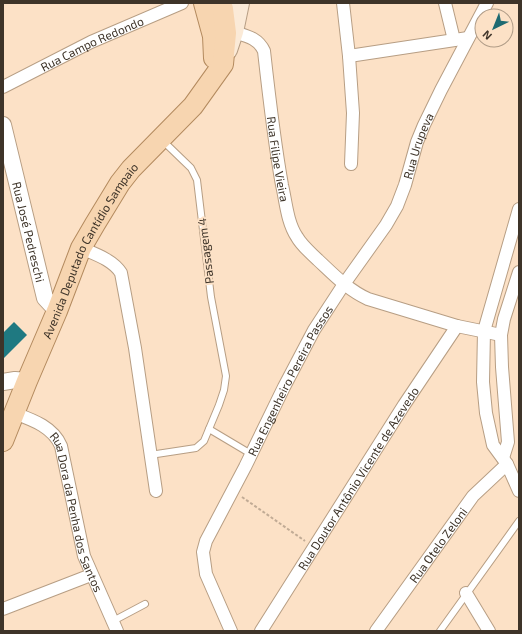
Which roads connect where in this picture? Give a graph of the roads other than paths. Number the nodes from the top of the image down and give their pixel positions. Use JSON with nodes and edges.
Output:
{"nodes":[{"id":1,"x":182,"y":3,"type":"edge"},
{"id":2,"x":343,"y":3,"type":"edge"},
{"id":3,"x":445,"y":3,"type":"edge"},
{"id":4,"x":487,"y":3,"type":"edge"},
{"id":5,"x":221,"y":6,"type":"edge"},
{"id":6,"x":234,"y":32,"type":"junction"},
{"id":7,"x":468,"y":38,"type":"junction"},
{"id":8,"x":454,"y":40,"type":"junction"},
{"id":9,"x":349,"y":56,"type":"junction"},
{"id":10,"x":223,"y":64,"type":"junction"},
{"id":11,"x":210,"y":82,"type":"junction"},
{"id":12,"x":3,"y":88,"type":"edge"},
{"id":13,"x":3,"y":125,"type":"edge"},
{"id":14,"x":161,"y":139,"type":"junction"},
{"id":15,"x":351,"y":164,"type":"dead end"},
{"id":16,"x":519,"y":209,"type":"edge"},
{"id":17,"x":82,"y":248,"type":"junction"},
{"id":18,"x":519,"y":272,"type":"edge"},
{"id":19,"x":344,"y":284,"type":"junction"},
{"id":20,"x":57,"y":311,"type":"junction"},
{"id":21,"x":457,"y":326,"type":"junction"},
{"id":22,"x":484,"y":331,"type":"junction"},
{"id":23,"x":501,"y":335,"type":"junction"},
{"id":24,"x":27,"y":381,"type":"junction"},
{"id":25,"x":3,"y":382,"type":"edge"},
{"id":26,"x":14,"y":413,"type":"junction"},
{"id":27,"x":209,"y":429,"type":"junction"},
{"id":28,"x":3,"y":441,"type":"edge"},
{"id":29,"x":251,"y":454,"type":"junction"},
{"id":30,"x":150,"y":455,"type":"junction"},
{"id":31,"x":505,"y":461,"type":"junction"},
{"id":32,"x":156,"y":491,"type":"dead end"},
{"id":33,"x":519,"y":491,"type":"edge"},
{"id":34,"x":519,"y":521,"type":"edge"},
{"id":35,"x":92,"y":575,"type":"junction"},
{"id":36,"x":466,"y":593,"type":"junction"},
{"id":37,"x":146,"y":604,"type":"dead end"},
{"id":38,"x":3,"y":609,"type":"edge"},
{"id":39,"x":115,"y":626,"type":"edge"},
{"id":40,"x":231,"y":631,"type":"edge"},
{"id":41,"x":261,"y":631,"type":"edge"},
{"id":42,"x":376,"y":631,"type":"edge"},
{"id":43,"x":440,"y":631,"type":"edge"},
{"id":44,"x":489,"y":631,"type":"edge"}],
"edges":[{"from":1,"to":12,"type":"street","name":"Rua Campo Redondo"},
{"from":2,"to":9,"type":"street"},
{"from":3,"to":8,"type":"street"},
{"from":4,"to":7,"type":"street","name":"Rua Urupeva"},
{"from":5,"to":6,"type":"main road"},
{"from":5,"to":10,"type":"main road"},
{"from":5,"to":11,"type":"main road","name":"Avenida Deputado Cantídio Sampaio"},
{"from":6,"to":10,"type":"main road"},
{"from":6,"to":19,"type":"street","name":"Rua Filipe Vieira"},
{"from":7,"to":8,"type":"street"},
{"from":7,"to":19,"type":"street","name":"Rua Urupeva"},
{"from":8,"to":9,"type":"street"},
{"from":9,"to":15,"type":"street"},
{"from":10,"to":11,"type":"main road","name":"Avenida Deputado Cantídio Sampaio"},
{"from":11,"to":14,"type":"main road","name":"Avenida Deputado Cantídio Sampaio"},
{"from":13,"to":20,"type":"street","name":"Rua José Pedreschi"},
{"from":14,"to":17,"type":"main road","name":"Avenida Deputado Cantídio Sampaio"},
{"from":14,"to":27,"type":"lane","name":"Passagem 4"},
{"from":16,"to":22,"type":"street"},
{"from":17,"to":20,"type":"main road","name":"Avenida Deputado Cantídio Sampaio"},
{"from":17,"to":30,"type":"street"},
{"from":18,"to":23,"type":"street"},
{"from":19,"to":21,"type":"street"},
{"from":19,"to":29,"type":"street","name":"Rua Engenheiro Pereira Passos"},
{"from":20,"to":24,"type":"main road","name":"Avenida Deputado Cantídio Sampaio"},
{"from":21,"to":22,"type":"street"},
{"from":21,"to":41,"type":"street","name":"Rua Doutor Antônio Vicente de Azevedo"},
{"from":22,"to":23,"type":"street"},
{"from":22,"to":31,"type":"street"},
{"from":23,"to":31,"type":"street"},
{"from":24,"to":25,"type":"street"},
{"from":24,"to":26,"type":"main road","name":"Avenida Deputado Cantídio Sampaio"},
{"from":26,"to":28,"type":"main road","name":"Avenida Deputado Cantídio Sampaio"},
{"from":26,"to":35,"type":"street","name":"Rua Dora da Penha dos Santos"},
{"from":27,"to":29,"type":"lane"},
{"from":27,"to":30,"type":"lane"},
{"from":29,"to":40,"type":"street","name":"Rua Engenheiro Pereira Passos"},
{"from":30,"to":32,"type":"street"},
{"from":31,"to":33,"type":"street"},
{"from":31,"to":42,"type":"street","name":"Rua Otelo Zeloni"},
{"from":34,"to":36,"type":"lane"},
{"from":35,"to":38,"type":"street"},
{"from":35,"to":39,"type":"street","name":"Rua Dora da Penha dos Santos"},
{"from":36,"to":43,"type":"lane"},
{"from":36,"to":44,"type":"street"},
{"from":37,"to":39,"type":"lane"}]}
